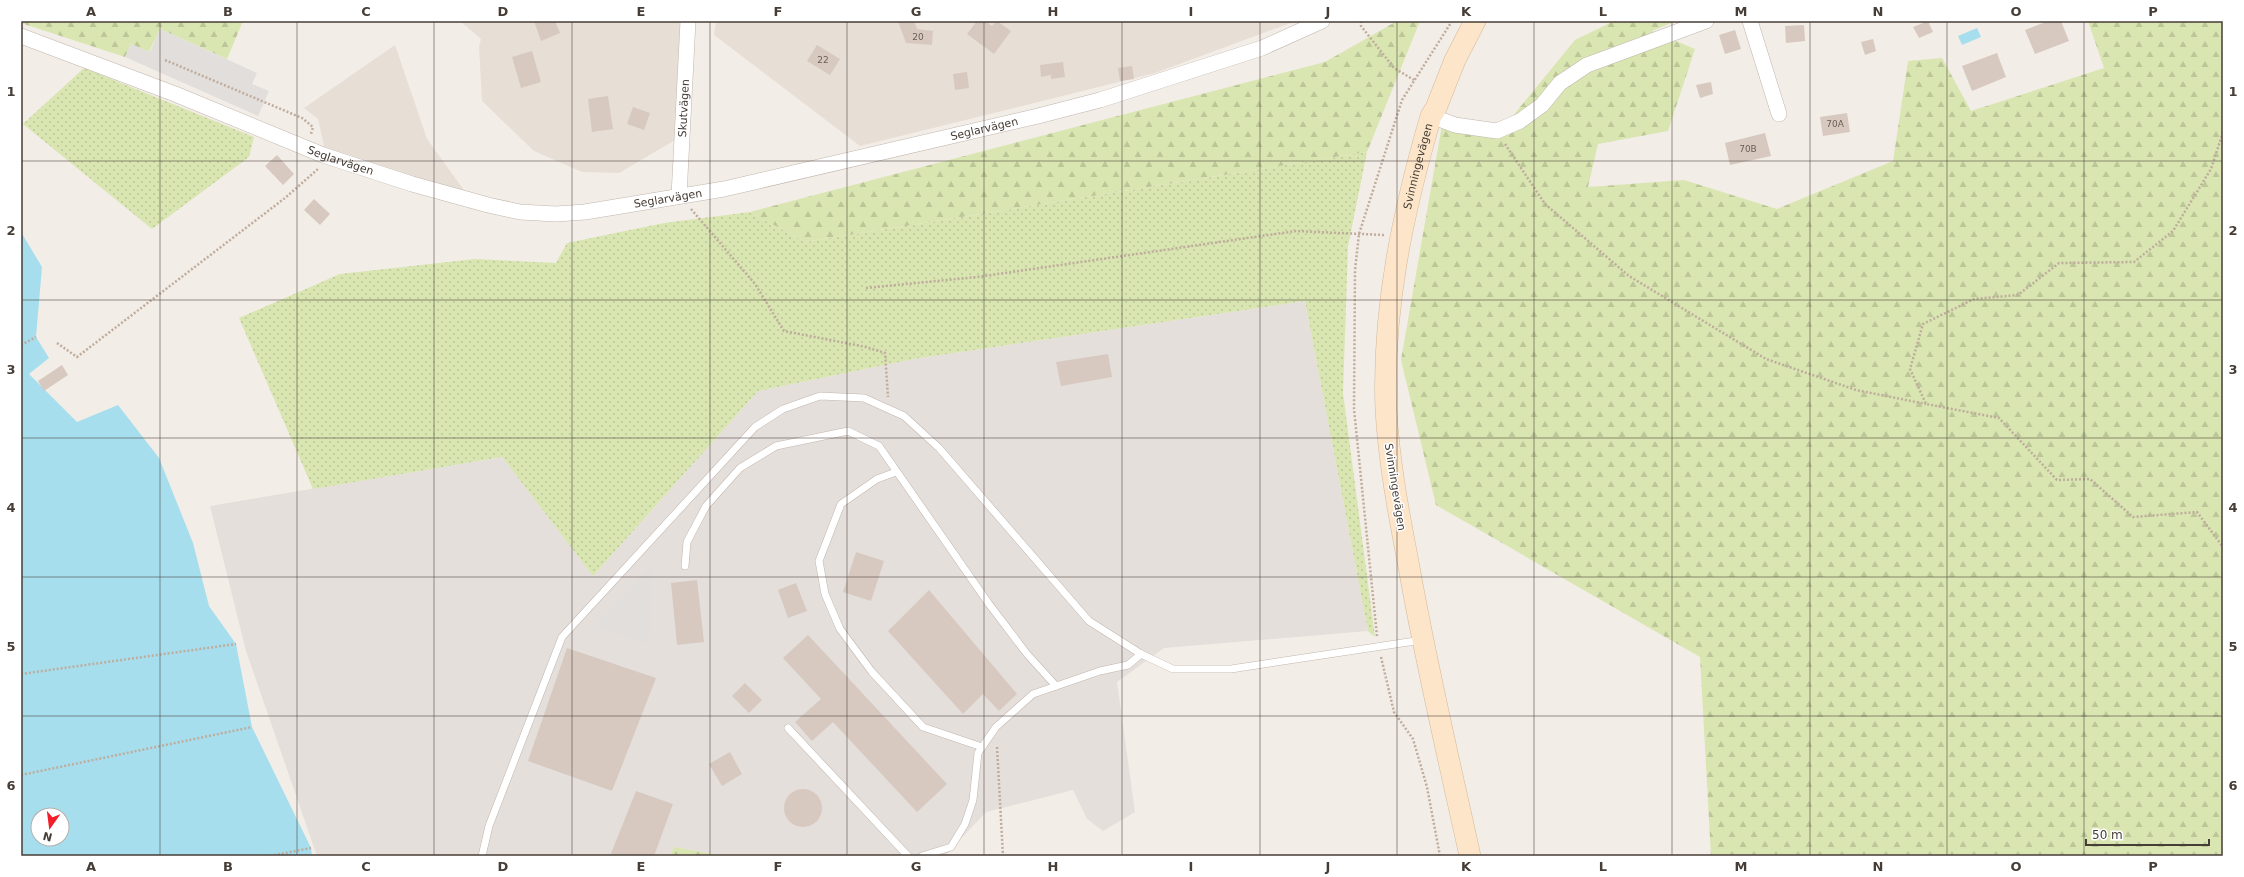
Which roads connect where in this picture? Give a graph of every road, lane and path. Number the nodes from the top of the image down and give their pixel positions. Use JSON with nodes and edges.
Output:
{"nodes":[{"id":1,"x":688,"y":21,"type":"edge"},
{"id":2,"x":1322,"y":21,"type":"edge"},
{"id":3,"x":1361,"y":21,"type":"edge"},
{"id":4,"x":1475,"y":21,"type":"edge"},
{"id":5,"x":1706,"y":21,"type":"edge"},
{"id":6,"x":1750,"y":21,"type":"edge"},
{"id":7,"x":21,"y":36,"type":"edge"},
{"id":8,"x":165,"y":60,"type":"dead end"},
{"id":9,"x":1414,"y":80,"type":"dead end"},
{"id":10,"x":1779,"y":114,"type":"dead end"},
{"id":11,"x":1431,"y":116,"type":"junction"},
{"id":12,"x":1497,"y":131,"type":"junction"},
{"id":13,"x":2223,"y":132,"type":"edge"},
{"id":14,"x":309,"y":149,"type":"junction"},
{"id":15,"x":323,"y":155,"type":"junction"},
{"id":16,"x":678,"y":196,"type":"junction"},
{"id":17,"x":1400,"y":236,"type":"junction"},
{"id":18,"x":866,"y":288,"type":"dead end"},
{"id":19,"x":36,"y":337,"type":"dead end"},
{"id":20,"x":57,"y":343,"type":"dead end"},
{"id":21,"x":21,"y":345,"type":"edge"},
{"id":22,"x":1926,"y":404,"type":"junction"},
{"id":23,"x":890,"y":409,"type":"junction"},
{"id":24,"x":896,"y":472,"type":"junction"},
{"id":25,"x":2223,"y":547,"type":"edge"},
{"id":26,"x":685,"y":566,"type":"dead end"},
{"id":27,"x":1422,"y":640,"type":"junction"},
{"id":28,"x":236,"y":644,"type":"dead end"},
{"id":29,"x":1141,"y":654,"type":"junction"},
{"id":30,"x":21,"y":674,"type":"edge"},
{"id":31,"x":1056,"y":686,"type":"junction"},
{"id":32,"x":252,"y":727,"type":"dead end"},
{"id":33,"x":996,"y":727,"type":"junction"},
{"id":34,"x":788,"y":728,"type":"dead end"},
{"id":35,"x":982,"y":747,"type":"junction"},
{"id":36,"x":21,"y":775,"type":"edge"},
{"id":37,"x":311,"y":848,"type":"dead end"},
{"id":38,"x":270,"y":856,"type":"edge"},
{"id":39,"x":482,"y":856,"type":"edge"},
{"id":40,"x":908,"y":856,"type":"edge"},
{"id":41,"x":922,"y":856,"type":"edge"},
{"id":42,"x":1003,"y":856,"type":"edge"},
{"id":43,"x":1470,"y":856,"type":"edge"}],
"edges":[{"from":1,"to":16,"type":"street","name":"Skutvägen"},
{"from":2,"to":16,"type":"street","name":"Seglarvägen"},
{"from":3,"to":9,"type":"path"},
{"from":4,"to":11,"type":"main road","name":"Svinningevägen"},
{"from":5,"to":12,"type":"street"},
{"from":6,"to":10,"type":"street"},
{"from":7,"to":14,"type":"street","name":"Seglarvägen"},
{"from":8,"to":14,"type":"path"},
{"from":11,"to":12,"type":"street","name":"Svinningevägen"},
{"from":11,"to":17,"type":"main road","name":"Svinningevägen"},
{"from":12,"to":22,"type":"path"},
{"from":13,"to":22,"type":"path"},
{"from":14,"to":15,"type":"street","name":"Seglarvägen"},
{"from":15,"to":16,"type":"street","name":"Seglarvägen"},
{"from":15,"to":20,"type":"path"},
{"from":16,"to":23,"type":"path"},
{"from":17,"to":18,"type":"path"},
{"from":17,"to":27,"type":"main road","name":"Svinningevägen"},
{"from":19,"to":21,"type":"path"},
{"from":22,"to":25,"type":"path"},
{"from":23,"to":29,"type":"lane"},
{"from":23,"to":39,"type":"lane"},
{"from":24,"to":26,"type":"lane"},
{"from":24,"to":31,"type":"lane"},
{"from":24,"to":35,"type":"lane"},
{"from":27,"to":29,"type":"lane"},
{"from":27,"to":43,"type":"main road","name":"Svinningevägen"},
{"from":28,"to":30,"type":"path"},
{"from":29,"to":31,"type":"lane"},
{"from":31,"to":33,"type":"lane"},
{"from":32,"to":36,"type":"path"},
{"from":33,"to":35,"type":"lane"},
{"from":33,"to":42,"type":"path"},
{"from":34,"to":40,"type":"lane"},
{"from":35,"to":41,"type":"lane"},
{"from":37,"to":38,"type":"path"}]}
